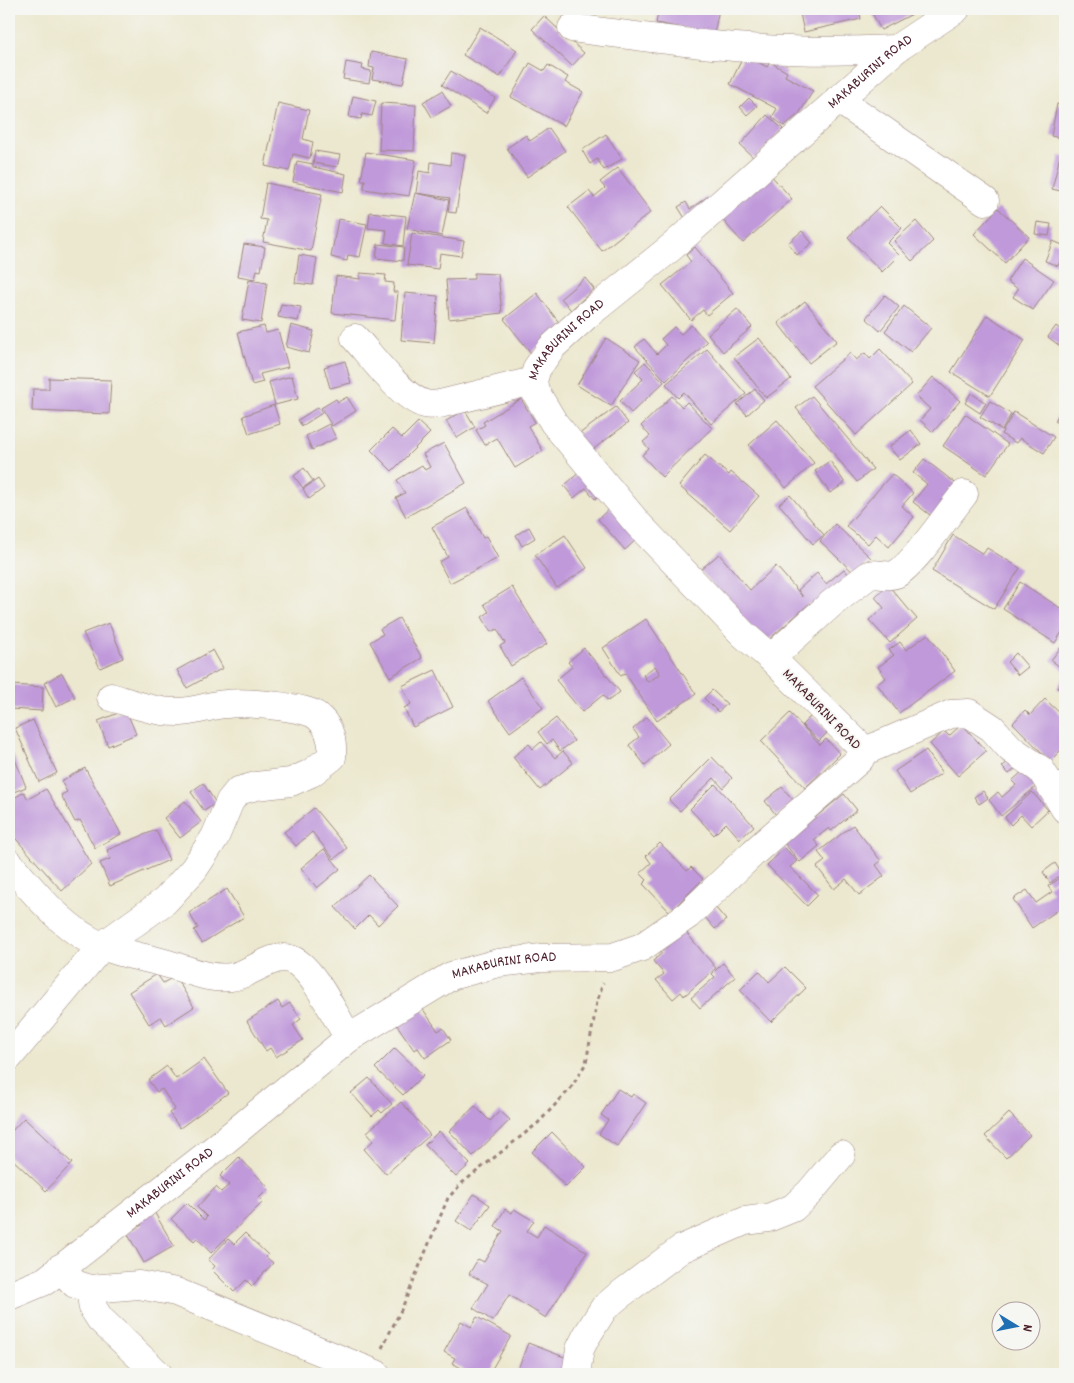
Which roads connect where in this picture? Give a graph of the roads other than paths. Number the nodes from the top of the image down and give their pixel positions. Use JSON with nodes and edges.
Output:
{"nodes":[{"id":1,"x":956,"y":9,"type":"edge"},
{"id":2,"x":572,"y":28,"type":"dead end"},
{"id":3,"x":896,"y":49,"type":"junction"},
{"id":4,"x":838,"y":99,"type":"junction"},
{"id":5,"x":985,"y":201,"type":"dead end"},
{"id":6,"x":355,"y":338,"type":"dead end"},
{"id":7,"x":533,"y":381,"type":"junction"},
{"id":8,"x":964,"y":494,"type":"dead end"},
{"id":9,"x":771,"y":658,"type":"junction"},
{"id":10,"x":111,"y":697,"type":"dead end"},
{"id":11,"x":863,"y":752,"type":"junction"},
{"id":12,"x":1065,"y":809,"type":"edge"},
{"id":13,"x":9,"y":863,"type":"edge"},
{"id":14,"x":102,"y":946,"type":"junction"},
{"id":15,"x":349,"y":1038,"type":"junction"},
{"id":16,"x":9,"y":1057,"type":"edge"},
{"id":17,"x":840,"y":1155,"type":"dead end"},
{"id":18,"x":60,"y":1268,"type":"junction"},
{"id":19,"x":90,"y":1288,"type":"junction"},
{"id":20,"x":9,"y":1296,"type":"edge"},
{"id":21,"x":374,"y":1373,"type":"edge"},
{"id":22,"x":158,"y":1374,"type":"edge"},
{"id":23,"x":576,"y":1374,"type":"edge"}],
"edges":[{"from":1,"to":3,"type":"street","name":"MAKABURINI ROAD"},
{"from":2,"to":3,"type":"street"},
{"from":3,"to":4,"type":"street","name":"MAKABURINI ROAD"},
{"from":4,"to":5,"type":"street"},
{"from":4,"to":7,"type":"street","name":"MAKABURINI ROAD"},
{"from":6,"to":7,"type":"street"},
{"from":7,"to":9,"type":"street","name":"MAKABURINI ROAD"},
{"from":8,"to":9,"type":"street"},
{"from":9,"to":11,"type":"street","name":"MAKABURINI ROAD"},
{"from":10,"to":14,"type":"street"},
{"from":11,"to":12,"type":"street"},
{"from":11,"to":15,"type":"street","name":"MAKABURINI ROAD"},
{"from":13,"to":14,"type":"street"},
{"from":14,"to":15,"type":"street"},
{"from":14,"to":16,"type":"street"},
{"from":15,"to":18,"type":"street","name":"MAKABURINI ROAD"},
{"from":17,"to":23,"type":"street"},
{"from":18,"to":19,"type":"street"},
{"from":18,"to":20,"type":"street","name":"MAKABURINI ROAD"},
{"from":19,"to":21,"type":"street"},
{"from":19,"to":22,"type":"street"}]}
